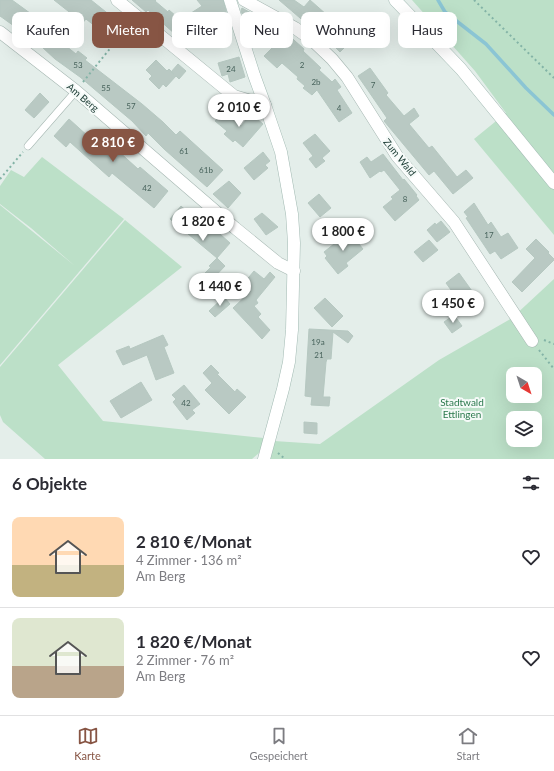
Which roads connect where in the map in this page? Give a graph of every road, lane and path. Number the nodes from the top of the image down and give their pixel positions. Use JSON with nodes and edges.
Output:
{"nodes":[{"id":1,"x":117,"y":0,"type":"edge"},
{"id":2,"x":230,"y":0,"type":"edge"},
{"id":3,"x":244,"y":0,"type":"edge"},
{"id":4,"x":395,"y":0,"type":"edge"},
{"id":5,"x":474,"y":0,"type":"edge"},
{"id":6,"x":131,"y":12,"type":"edge"},
{"id":7,"x":0,"y":32,"type":"edge"},
{"id":8,"x":164,"y":39,"type":"edge"},
{"id":9,"x":110,"y":48,"type":"edge"},
{"id":10,"x":554,"y":78,"type":"edge"},
{"id":11,"x":76,"y":91,"type":"junction"},
{"id":12,"x":266,"y":105,"type":"junction"},
{"id":13,"x":28,"y":146,"type":"joint"},
{"id":14,"x":0,"y":179,"type":"edge"},
{"id":15,"x":554,"y":183,"type":"edge"},
{"id":16,"x":294,"y":271,"type":"junction"},
{"id":17,"x":532,"y":341,"type":"joint"},
{"id":18,"x":554,"y":369,"type":"edge"},
{"id":19,"x":264,"y":459,"type":"edge"}],
"edges":[{"from":1,"to":6,"type":"street"},
{"from":2,"to":12,"type":"street"},
{"from":3,"to":17,"type":"street","name":"Zum Wald"},
{"from":4,"to":15,"type":"street"},
{"from":5,"to":10,"type":"path"},
{"from":7,"to":11,"type":"street","name":"Am Berg"},
{"from":8,"to":12,"type":"street"},
{"from":9,"to":11,"type":"path"},
{"from":11,"to":13,"type":"lane"},
{"from":11,"to":16,"type":"street","name":"Am Berg"},
{"from":12,"to":16,"type":"street"},
{"from":13,"to":14,"type":"path"},
{"from":16,"to":19,"type":"street"},
{"from":17,"to":18,"type":"path"}]}
